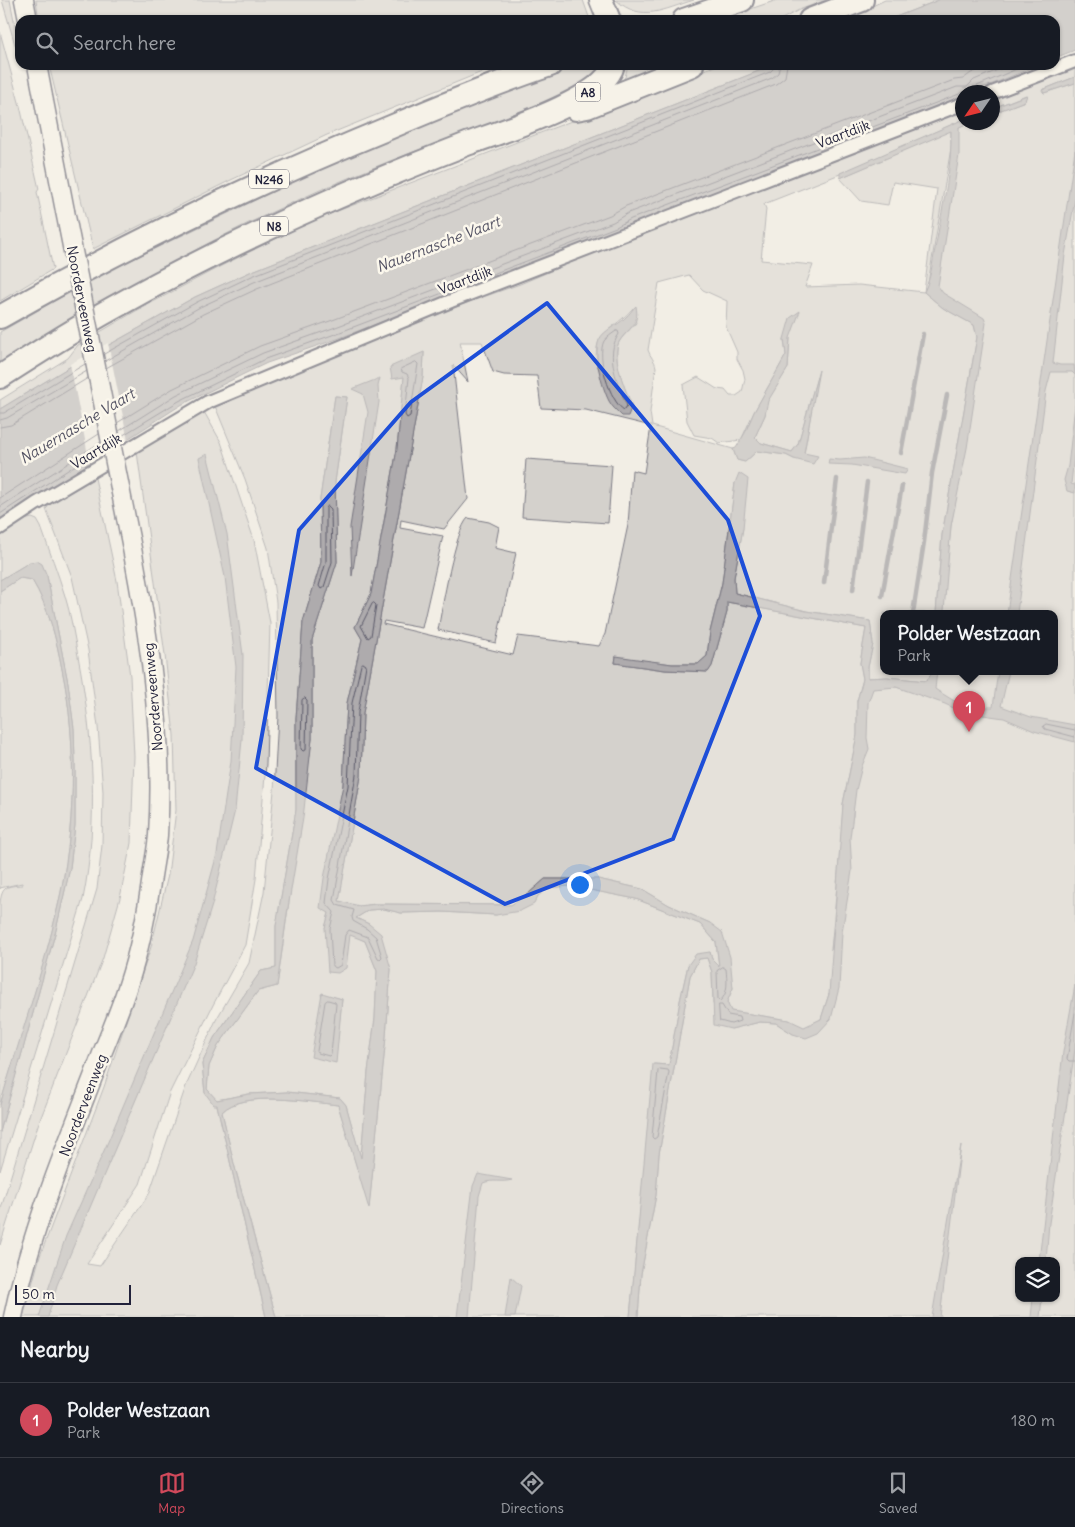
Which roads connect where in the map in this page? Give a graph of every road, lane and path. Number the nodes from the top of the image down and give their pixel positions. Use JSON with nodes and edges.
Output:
{"nodes":[{"id":1,"x":24,"y":0,"type":"edge"},
{"id":2,"x":601,"y":0,"type":"edge"},
{"id":3,"x":742,"y":0,"type":"edge"},
{"id":4,"x":862,"y":0,"type":"edge"},
{"id":5,"x":27,"y":15,"type":"edge"},
{"id":6,"x":607,"y":15,"type":"edge"},
{"id":7,"x":698,"y":15,"type":"edge"},
{"id":8,"x":823,"y":15,"type":"edge"},
{"id":9,"x":1075,"y":61,"type":"edge"},
{"id":10,"x":1060,"y":67,"type":"edge"},
{"id":11,"x":38,"y":70,"type":"edge"},
{"id":12,"x":536,"y":70,"type":"edge"},
{"id":13,"x":612,"y":70,"type":"edge"},
{"id":14,"x":680,"y":70,"type":"edge"},
{"id":15,"x":1052,"y":70,"type":"edge"},
{"id":16,"x":1000,"y":90,"type":"edge"},
{"id":17,"x":955,"y":107,"type":"edge"},
{"id":18,"x":555,"y":111,"type":"junction"},
{"id":19,"x":0,"y":317,"type":"edge"},
{"id":20,"x":0,"y":377,"type":"edge"},
{"id":21,"x":0,"y":528,"type":"edge"},
{"id":22,"x":13,"y":1317,"type":"edge"}],
"edges":[{"from":1,"to":5,"type":"street"},
{"from":2,"to":6,"type":"highway"},
{"from":3,"to":7,"type":"highway"},
{"from":4,"to":8,"type":"highway"},
{"from":9,"to":10,"type":"street"},
{"from":11,"to":22,"type":"street","name":"Noorderveenweg","bridge":true},
{"from":12,"to":19,"type":"highway","number":"N246"},
{"from":13,"to":18,"type":"highway","number":"A8"},
{"from":14,"to":18,"type":"highway"},
{"from":15,"to":16,"type":"street"},
{"from":17,"to":21,"type":"street","name":"Vaartdijk"},
{"from":18,"to":20,"type":"highway","number":"N8"}]}
